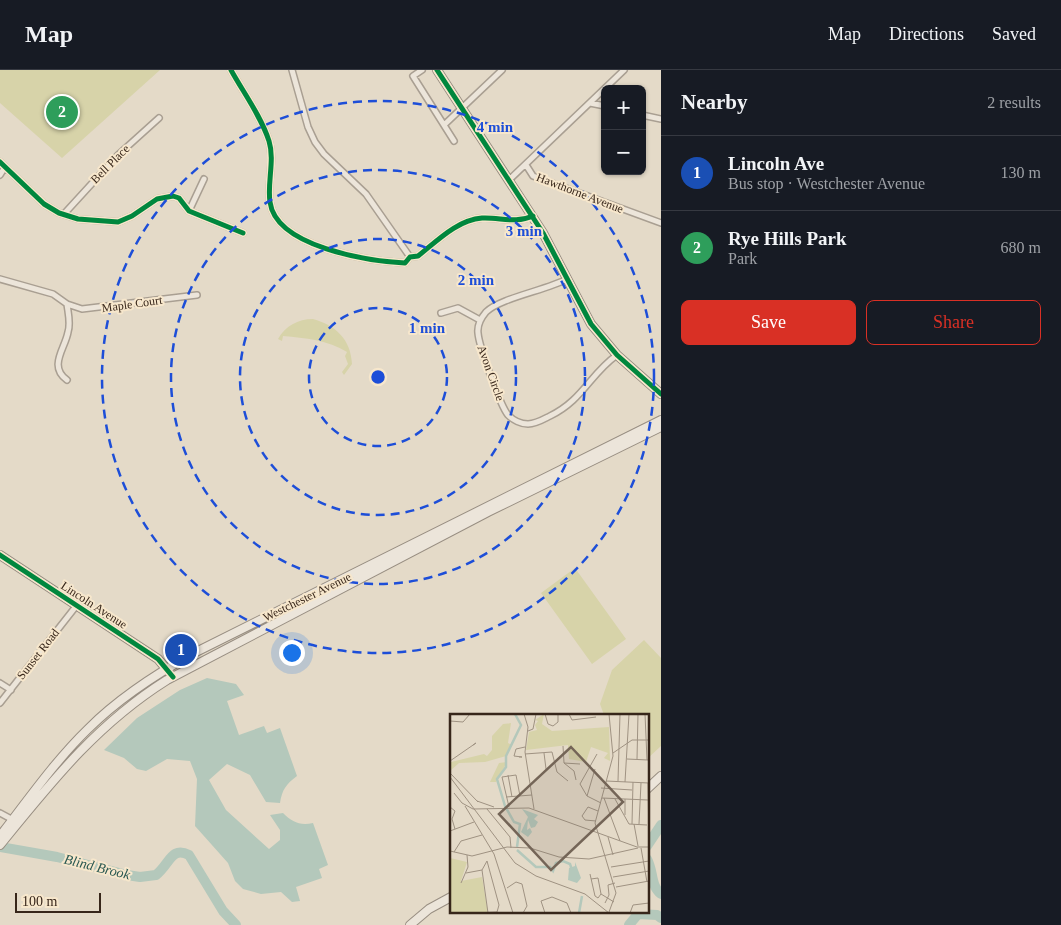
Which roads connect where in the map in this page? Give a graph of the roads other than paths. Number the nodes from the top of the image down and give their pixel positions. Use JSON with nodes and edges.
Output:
{"nodes":[{"id":1,"x":231,"y":70,"type":"edge"},
{"id":2,"x":292,"y":70,"type":"edge"},
{"id":3,"x":422,"y":70,"type":"edge"},
{"id":4,"x":437,"y":70,"type":"edge"},
{"id":5,"x":502,"y":70,"type":"edge"},
{"id":6,"x":624,"y":70,"type":"edge"},
{"id":7,"x":590,"y":103,"type":"junction"},
{"id":8,"x":601,"y":105,"type":"edge"},
{"id":9,"x":461,"y":108,"type":"junction"},
{"id":10,"x":646,"y":115,"type":"edge"},
{"id":11,"x":159,"y":118,"type":"dead end"},
{"id":12,"x":661,"y":119,"type":"edge"},
{"id":13,"x":444,"y":125,"type":"junction"},
{"id":14,"x":454,"y":141,"type":"dead end"},
{"id":15,"x":0,"y":162,"type":"edge"},
{"id":16,"x":526,"y":165,"type":"junction"},
{"id":17,"x":5,"y":167,"type":"junction"},
{"id":18,"x":0,"y":174,"type":"edge"},
{"id":19,"x":204,"y":179,"type":"dead end"},
{"id":20,"x":509,"y":180,"type":"junction"},
{"id":21,"x":189,"y":211,"type":"junction"},
{"id":22,"x":64,"y":214,"type":"junction"},
{"id":23,"x":532,"y":216,"type":"junction"},
{"id":24,"x":661,"y":223,"type":"edge"},
{"id":25,"x":243,"y":233,"type":"dead end"},
{"id":26,"x":410,"y":258,"type":"junction"},
{"id":27,"x":0,"y":279,"type":"edge"},
{"id":28,"x":567,"y":279,"type":"junction"},
{"id":29,"x":197,"y":295,"type":"dead end"},
{"id":30,"x":67,"y":304,"type":"junction"},
{"id":31,"x":441,"y":313,"type":"dead end"},
{"id":32,"x":480,"y":320,"type":"junction"},
{"id":33,"x":617,"y":355,"type":"junction"},
{"id":34,"x":67,"y":380,"type":"dead end"},
{"id":35,"x":661,"y":394,"type":"edge"},
{"id":36,"x":661,"y":420,"type":"edge"},
{"id":37,"x":661,"y":427,"type":"edge"},
{"id":38,"x":0,"y":555,"type":"edge"},
{"id":39,"x":77,"y":605,"type":"junction"},
{"id":40,"x":166,"y":669,"type":"junction"},
{"id":41,"x":173,"y":677,"type":"junction"},
{"id":42,"x":0,"y":683,"type":"edge"},
{"id":43,"x":11,"y":690,"type":"junction"},
{"id":44,"x":0,"y":703,"type":"edge"},
{"id":45,"x":661,"y":776,"type":"edge"},
{"id":46,"x":648,"y":788,"type":"edge"},
{"id":47,"x":0,"y":813,"type":"edge"},
{"id":48,"x":16,"y":821,"type":"junction"},
{"id":49,"x":2,"y":840,"type":"edge"},
{"id":50,"x":450,"y":898,"type":"edge"},
{"id":51,"x":410,"y":925,"type":"edge"}],
"edges":[{"from":1,"to":26,"type":"street"},
{"from":2,"to":26,"type":"street"},
{"from":3,"to":13,"type":"street"},
{"from":4,"to":9,"type":"main road"},
{"from":5,"to":9,"type":"street"},
{"from":6,"to":7,"type":"street"},
{"from":7,"to":8,"type":"street"},
{"from":7,"to":16,"type":"street"},
{"from":9,"to":13,"type":"street"},
{"from":9,"to":20,"type":"main road"},
{"from":10,"to":12,"type":"street"},
{"from":11,"to":22,"type":"street","name":"Bell Place"},
{"from":13,"to":14,"type":"street"},
{"from":15,"to":17,"type":"street"},
{"from":16,"to":20,"type":"street","name":"Hawthorne Avenue"},
{"from":16,"to":24,"type":"street","name":"Hawthorne Avenue"},
{"from":17,"to":18,"type":"street"},
{"from":17,"to":22,"type":"street"},
{"from":19,"to":21,"type":"street"},
{"from":20,"to":23,"type":"main road"},
{"from":21,"to":22,"type":"street"},
{"from":21,"to":25,"type":"street"},
{"from":23,"to":26,"type":"street"},
{"from":23,"to":28,"type":"main road"},
{"from":27,"to":30,"type":"street","name":"Maple Court"},
{"from":28,"to":32,"type":"street"},
{"from":28,"to":33,"type":"main road"},
{"from":29,"to":30,"type":"street","name":"Maple Court"},
{"from":30,"to":34,"type":"street"},
{"from":31,"to":32,"type":"street"},
{"from":32,"to":33,"type":"street","name":"Avon Circle"},
{"from":33,"to":35,"type":"main road"},
{"from":36,"to":40,"type":"main road","name":"Westchester Avenue"},
{"from":37,"to":41,"type":"main road","name":"Westchester Avenue"},
{"from":38,"to":39,"type":"main road","name":"Lincoln Avenue"},
{"from":39,"to":40,"type":"main road","name":"Lincoln Avenue"},
{"from":39,"to":43,"type":"street","name":"Sunset Road"},
{"from":40,"to":41,"type":"main road","name":"Lincoln Avenue"},
{"from":40,"to":48,"type":"main road","name":"Westchester Avenue"},
{"from":41,"to":48,"type":"main road","name":"Westchester Avenue"},
{"from":42,"to":43,"type":"street"},
{"from":43,"to":44,"type":"street","name":"Sunset Road"},
{"from":45,"to":46,"type":"main road"},
{"from":47,"to":48,"type":"street"},
{"from":48,"to":49,"type":"main road","name":"Westchester Avenue"},
{"from":50,"to":51,"type":"main road"}]}
